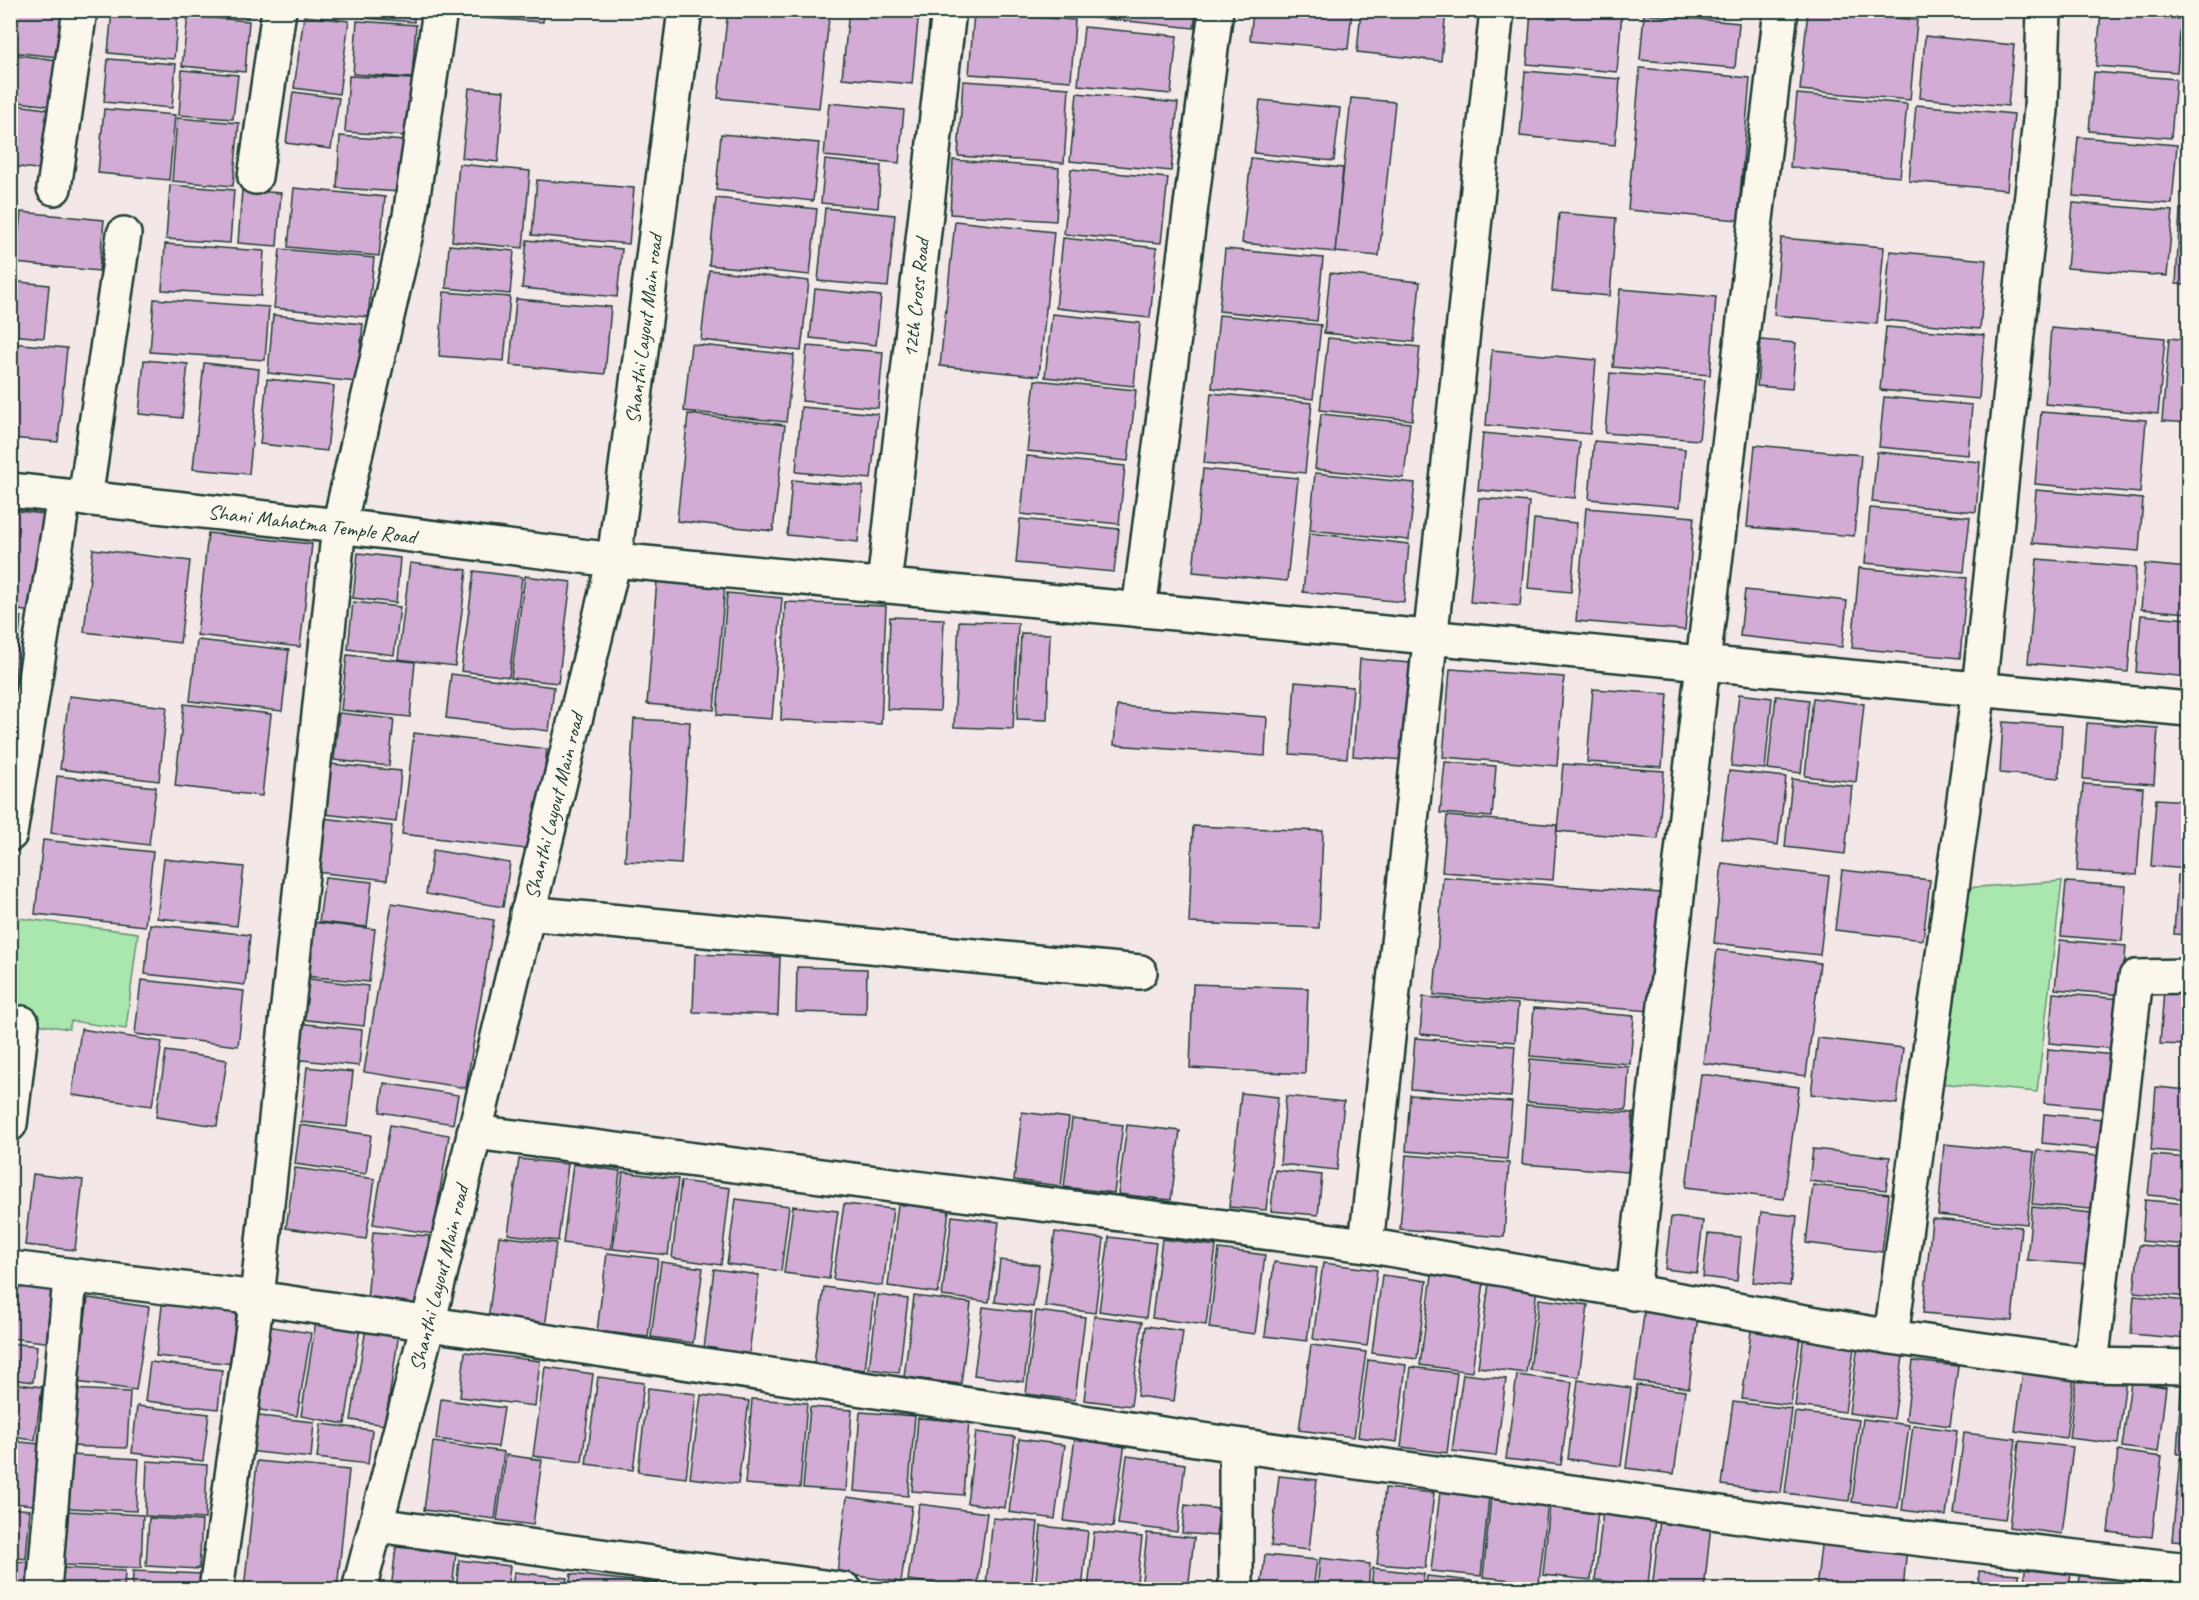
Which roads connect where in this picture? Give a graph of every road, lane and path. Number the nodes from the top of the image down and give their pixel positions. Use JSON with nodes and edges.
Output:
{"nodes":[{"id":1,"x":80,"y":10,"type":"edge"},
{"id":2,"x":279,"y":10,"type":"edge"},
{"id":3,"x":440,"y":10,"type":"edge"},
{"id":4,"x":686,"y":10,"type":"edge"},
{"id":5,"x":949,"y":10,"type":"edge"},
{"id":6,"x":1216,"y":10,"type":"edge"},
{"id":7,"x":1497,"y":10,"type":"edge"},
{"id":8,"x":1781,"y":10,"type":"edge"},
{"id":9,"x":2044,"y":10,"type":"edge"},
{"id":10,"x":255,"y":177,"type":"dead end"},
{"id":11,"x":54,"y":188,"type":"dead end"},
{"id":12,"x":124,"y":234,"type":"dead end"},
{"id":13,"x":10,"y":490,"type":"edge"},
{"id":14,"x":75,"y":497,"type":"junction"},
{"id":15,"x":339,"y":526,"type":"junction"},
{"id":16,"x":614,"y":560,"type":"junction"},
{"id":17,"x":884,"y":585,"type":"junction"},
{"id":18,"x":1139,"y":610,"type":"junction"},
{"id":19,"x":1429,"y":637,"type":"junction"},
{"id":20,"x":1703,"y":663,"type":"junction"},
{"id":21,"x":1978,"y":689,"type":"junction"},
{"id":22,"x":2188,"y":709,"type":"edge"},
{"id":23,"x":10,"y":834,"type":"edge"},
{"id":24,"x":528,"y":913,"type":"junction"},
{"id":25,"x":1140,"y":972,"type":"dead end"},
{"id":26,"x":2188,"y":976,"type":"edge"},
{"id":27,"x":22,"y":1023,"type":"dead end"},
{"id":28,"x":10,"y":1124,"type":"edge"},
{"id":29,"x":474,"y":1132,"type":"junction"},
{"id":30,"x":1366,"y":1245,"type":"junction"},
{"id":31,"x":10,"y":1268,"type":"edge"},
{"id":32,"x":70,"y":1277,"type":"junction"},
{"id":33,"x":1633,"y":1293,"type":"junction"},
{"id":34,"x":257,"y":1298,"type":"junction"},
{"id":35,"x":428,"y":1324,"type":"junction"},
{"id":36,"x":1892,"y":1337,"type":"junction"},
{"id":37,"x":2091,"y":1365,"type":"junction"},
{"id":38,"x":2188,"y":1367,"type":"edge"},
{"id":39,"x":1236,"y":1445,"type":"junction"},
{"id":40,"x":377,"y":1525,"type":"junction"},
{"id":41,"x":2188,"y":1570,"type":"edge"},
{"id":42,"x":44,"y":1590,"type":"edge"},
{"id":43,"x":216,"y":1590,"type":"edge"},
{"id":44,"x":359,"y":1590,"type":"edge"},
{"id":45,"x":845,"y":1590,"type":"edge"},
{"id":46,"x":1236,"y":1590,"type":"edge"}],
"edges":[{"from":1,"to":11,"type":"street"},
{"from":2,"to":10,"type":"street"},
{"from":3,"to":15,"type":"street"},
{"from":4,"to":16,"type":"street","name":"Shanthi Layout Main road"},
{"from":5,"to":17,"type":"street","name":"12th Cross Road"},
{"from":6,"to":18,"type":"street"},
{"from":7,"to":19,"type":"street"},
{"from":8,"to":20,"type":"street"},
{"from":9,"to":21,"type":"street"},
{"from":12,"to":14,"type":"street"},
{"from":13,"to":14,"type":"street","name":"Shani Mahatma Temple Road"},
{"from":14,"to":15,"type":"street","name":"Shani Mahatma Temple Road"},
{"from":14,"to":23,"type":"street"},
{"from":15,"to":16,"type":"street","name":"Shani Mahatma Temple Road"},
{"from":15,"to":34,"type":"street"},
{"from":16,"to":17,"type":"street","name":"Shani Mahatma Temple Road"},
{"from":16,"to":24,"type":"street","name":"Shanthi Layout Main road"},
{"from":17,"to":18,"type":"street","name":"Shani Mahatma Temple Road"},
{"from":18,"to":19,"type":"street","name":"Shani Mahatma Temple Road"},
{"from":19,"to":20,"type":"street","name":"Shani Mahatma Temple Road"},
{"from":19,"to":30,"type":"street"},
{"from":20,"to":21,"type":"street","name":"Shani Mahatma Temple Road"},
{"from":20,"to":33,"type":"street"},
{"from":21,"to":22,"type":"street","name":"Shani Mahatma Temple Road"},
{"from":21,"to":36,"type":"street"},
{"from":24,"to":25,"type":"street"},
{"from":24,"to":29,"type":"street","name":"Shanthi Layout Main road"},
{"from":26,"to":37,"type":"street"},
{"from":27,"to":28,"type":"street"},
{"from":29,"to":30,"type":"street"},
{"from":29,"to":35,"type":"street","name":"Shanthi Layout Main road"},
{"from":30,"to":33,"type":"street"},
{"from":31,"to":32,"type":"street"},
{"from":32,"to":34,"type":"street"},
{"from":32,"to":42,"type":"street"},
{"from":33,"to":36,"type":"street"},
{"from":34,"to":35,"type":"street"},
{"from":34,"to":43,"type":"street"},
{"from":35,"to":39,"type":"street"},
{"from":35,"to":40,"type":"street","name":"Shanthi Layout Main road"},
{"from":36,"to":37,"type":"street"},
{"from":37,"to":38,"type":"street"},
{"from":39,"to":41,"type":"street"},
{"from":39,"to":46,"type":"street"},
{"from":40,"to":44,"type":"street","name":"Shanthi Layout Main road"},
{"from":40,"to":45,"type":"street"}]}
